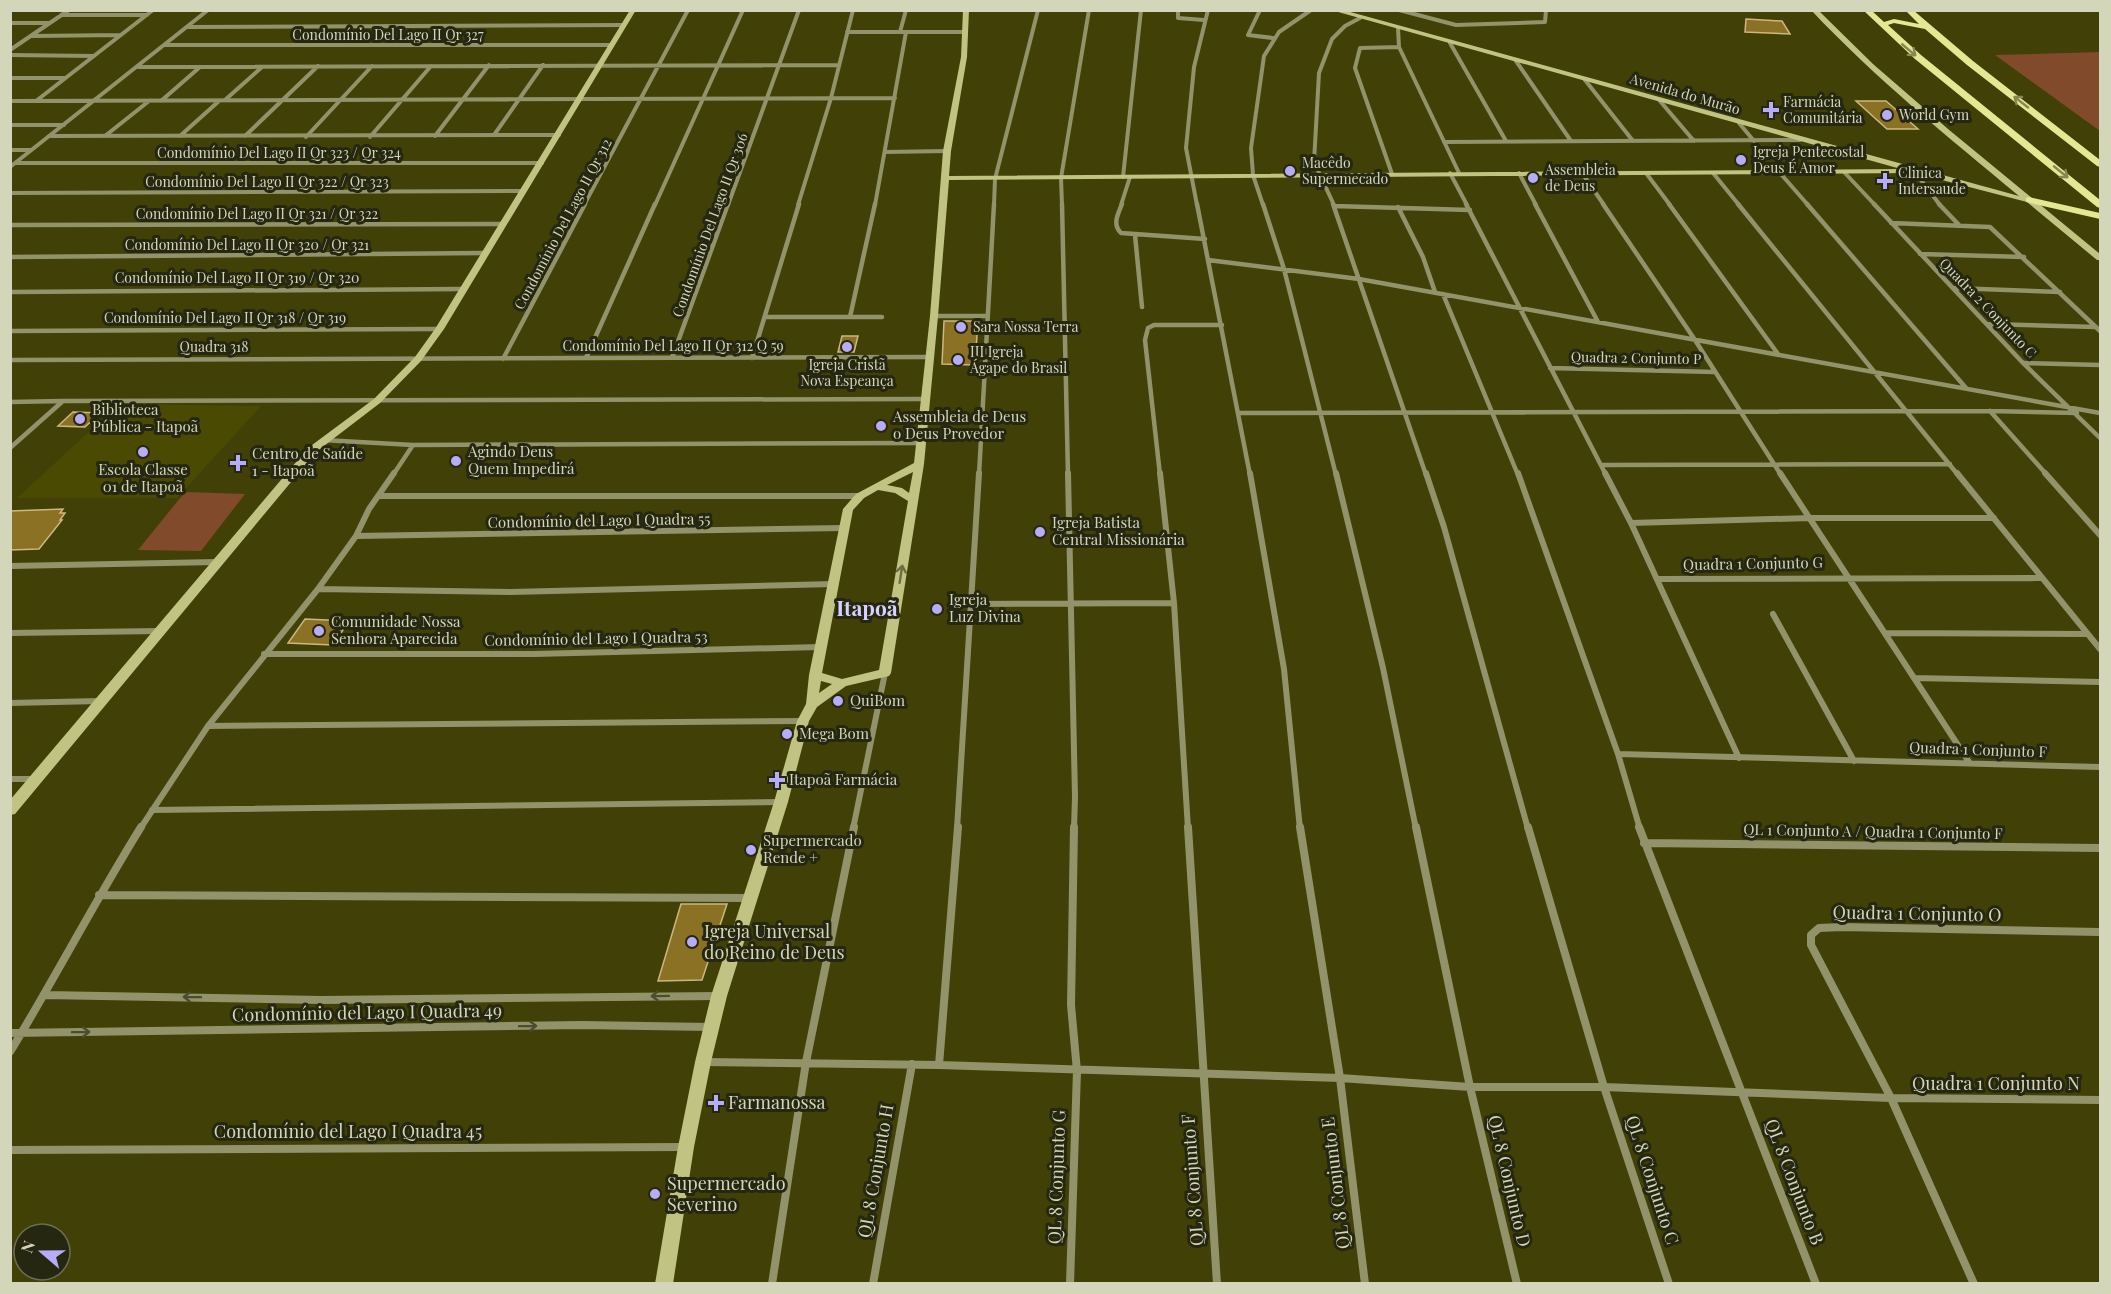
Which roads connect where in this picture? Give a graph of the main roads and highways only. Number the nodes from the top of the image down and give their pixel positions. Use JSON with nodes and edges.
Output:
{"nodes":[{"id":1,"x":1866,"y":10,"type":"edge"},
{"id":2,"x":1872,"y":10,"type":"edge"},
{"id":3,"x":1903,"y":10,"type":"edge"},
{"id":4,"x":1908,"y":10,"type":"edge"},
{"id":5,"x":1881,"y":25,"type":"junction"},
{"id":6,"x":1926,"y":28,"type":"junction"},
{"id":7,"x":2100,"y":164,"type":"edge"},
{"id":8,"x":2077,"y":185,"type":"junction"},
{"id":9,"x":2030,"y":200,"type":"road end"},
{"id":10,"x":2043,"y":202,"type":"junction"},
{"id":11,"x":2100,"y":205,"type":"edge"},
{"id":12,"x":2100,"y":216,"type":"edge"}],
"edges":[{"from":1,"to":5,"type":"main road"},
{"from":2,"to":3,"type":"main road"},
{"from":4,"to":6,"type":"main road"},
{"from":5,"to":6,"type":"main road"},
{"from":5,"to":8,"type":"main road","one_way":true},
{"from":7,"to":6,"type":"main road","one_way":true},
{"from":8,"to":10,"type":"main road"},
{"from":8,"to":11,"type":"main road"},
{"from":9,"to":10,"type":"main road"},
{"from":10,"to":12,"type":"main road"}]}
